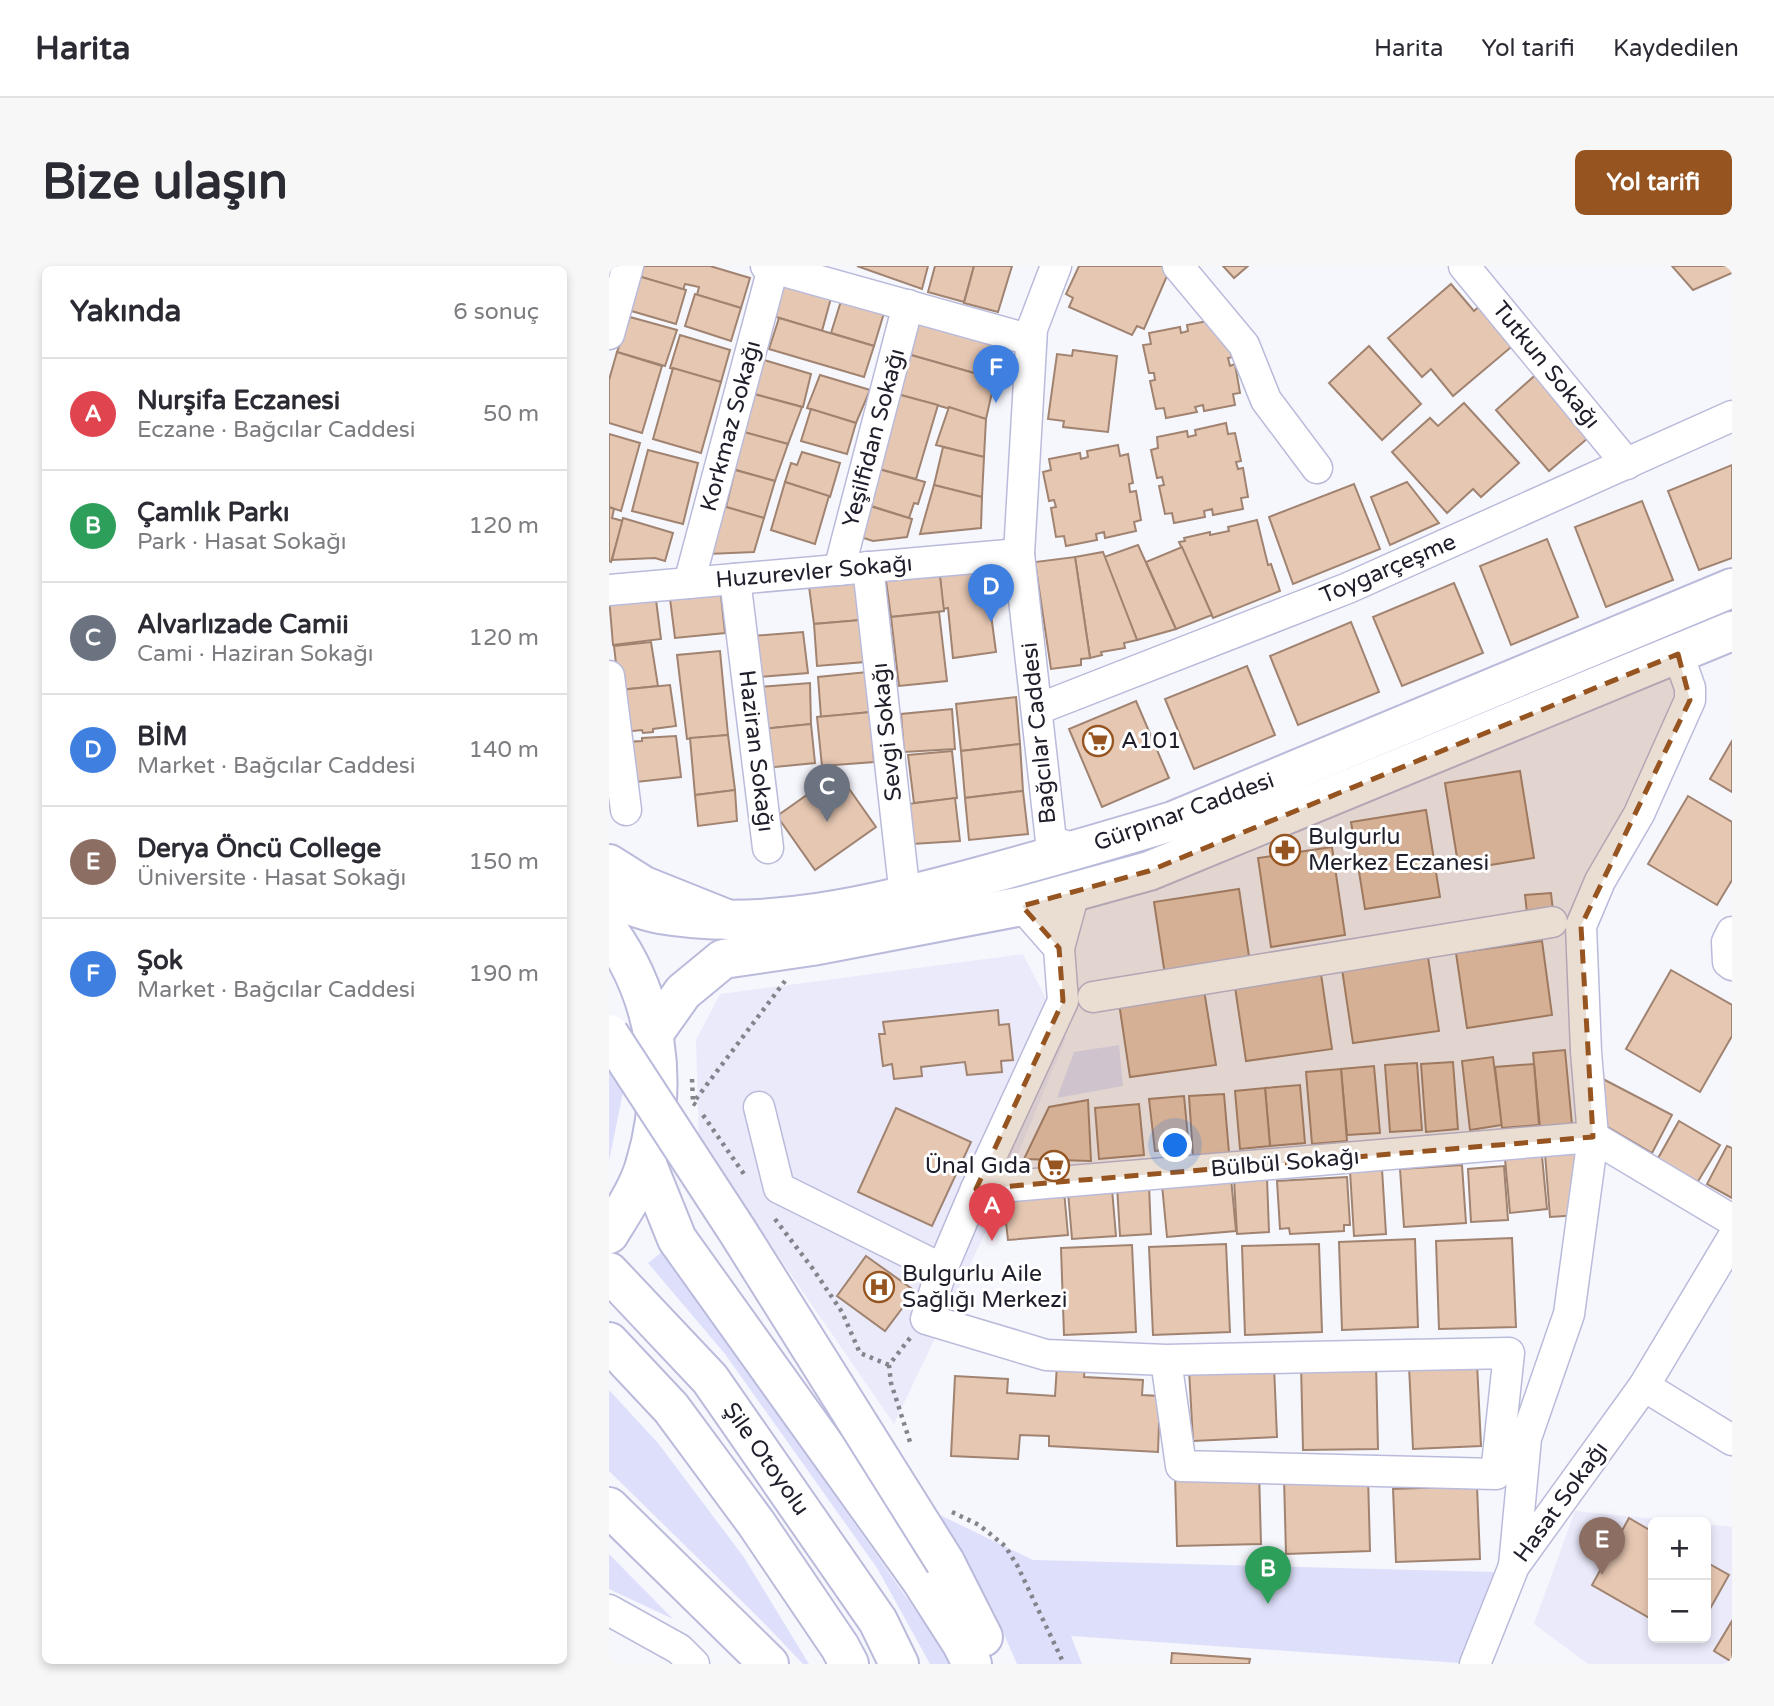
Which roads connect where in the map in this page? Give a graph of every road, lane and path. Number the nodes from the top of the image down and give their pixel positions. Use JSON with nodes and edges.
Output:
{"nodes":[{"id":1,"x":628,"y":266,"type":"edge"},
{"id":2,"x":1056,"y":266,"type":"edge"},
{"id":3,"x":1178,"y":266,"type":"edge"},
{"id":4,"x":1464,"y":266,"type":"edge"},
{"id":5,"x":769,"y":267,"type":"edge"},
{"id":6,"x":908,"y":305,"type":"junction"},
{"id":7,"x":609,"y":334,"type":"edge"},
{"id":8,"x":1031,"y":340,"type":"junction"},
{"id":9,"x":1732,"y":416,"type":"edge"},
{"id":10,"x":1627,"y":464,"type":"junction"},
{"id":11,"x":1317,"y":468,"type":"dead end"},
{"id":12,"x":1019,"y":554,"type":"junction"},
{"id":13,"x":853,"y":569,"type":"junction"},
{"id":14,"x":734,"y":579,"type":"junction"},
{"id":15,"x":689,"y":583,"type":"junction"},
{"id":16,"x":1732,"y":588,"type":"edge"},
{"id":17,"x":609,"y":590,"type":"edge"},
{"id":18,"x":1732,"y":631,"type":"edge"},
{"id":19,"x":1678,"y":654,"type":"junction"},
{"id":20,"x":609,"y":676,"type":"edge"},
{"id":21,"x":1038,"y":709,"type":"junction"},
{"id":22,"x":626,"y":810,"type":"dead end"},
{"id":23,"x":768,"y":849,"type":"dead end"},
{"id":24,"x":1077,"y":850,"type":"junction"},
{"id":25,"x":609,"y":864,"type":"edge"},
{"id":26,"x":1073,"y":893,"type":"junction"},
{"id":27,"x":905,"y":896,"type":"junction"},
{"id":28,"x":609,"y":898,"type":"edge"},
{"id":29,"x":1022,"y":906,"type":"junction"},
{"id":30,"x":729,"y":920,"type":"junction"},
{"id":31,"x":1552,"y":922,"type":"dead end"},
{"id":32,"x":609,"y":931,"type":"edge"},
{"id":33,"x":1732,"y":932,"type":"edge"},
{"id":34,"x":1059,"y":948,"type":"junction"},
{"id":35,"x":1732,"y":965,"type":"edge"},
{"id":36,"x":1094,"y":997,"type":"dead end"},
{"id":37,"x":654,"y":1032,"type":"junction"},
{"id":38,"x":609,"y":1034,"type":"edge"},
{"id":39,"x":692,"y":1075,"type":"dead end"},
{"id":40,"x":694,"y":1102,"type":"dead end"},
{"id":41,"x":759,"y":1107,"type":"dead end"},
{"id":42,"x":1593,"y":1137,"type":"junction"},
{"id":43,"x":646,"y":1163,"type":"junction"},
{"id":44,"x":976,"y":1189,"type":"junction"},
{"id":45,"x":1732,"y":1220,"type":"edge"},
{"id":46,"x":609,"y":1234,"type":"edge"},
{"id":47,"x":1732,"y":1238,"type":"edge"},
{"id":48,"x":942,"y":1269,"type":"junction"},
{"id":49,"x":609,"y":1272,"type":"edge"},
{"id":50,"x":926,"y":1319,"type":"junction"},
{"id":51,"x":609,"y":1342,"type":"edge"},
{"id":52,"x":1166,"y":1360,"type":"junction"},
{"id":53,"x":1644,"y":1386,"type":"junction"},
{"id":54,"x":1732,"y":1440,"type":"edge"},
{"id":55,"x":913,"y":1453,"type":"dead end"},
{"id":56,"x":609,"y":1507,"type":"edge"},
{"id":57,"x":951,"y":1511,"type":"dead end"},
{"id":58,"x":1514,"y":1566,"type":"junction"},
{"id":59,"x":609,"y":1610,"type":"edge"},
{"id":60,"x":726,"y":1619,"type":"junction"},
{"id":61,"x":694,"y":1664,"type":"edge"},
{"id":62,"x":744,"y":1664,"type":"edge"},
{"id":63,"x":769,"y":1664,"type":"edge"},
{"id":64,"x":849,"y":1664,"type":"edge"},
{"id":65,"x":899,"y":1664,"type":"edge"},
{"id":66,"x":972,"y":1664,"type":"edge"},
{"id":67,"x":996,"y":1664,"type":"edge"},
{"id":68,"x":1064,"y":1664,"type":"edge"},
{"id":69,"x":1475,"y":1664,"type":"edge"}],
"edges":[{"from":1,"to":7,"type":"street"},
{"from":2,"to":8,"type":"street","name":"Bağcılar Caddesi"},
{"from":3,"to":11,"type":"street"},
{"from":4,"to":10,"type":"street","name":"Tutkun Sokağı"},
{"from":5,"to":6,"type":"street"},
{"from":5,"to":15,"type":"street","name":"Korkmaz Sokağı"},
{"from":6,"to":8,"type":"street"},
{"from":6,"to":13,"type":"street","name":"Yeşilfidan Sokağı"},
{"from":8,"to":12,"type":"street","name":"Bağcılar Caddesi"},
{"from":9,"to":10,"type":"street","name":"Toygarçeşme"},
{"from":10,"to":21,"type":"street","name":"Toygarçeşme"},
{"from":12,"to":13,"type":"street","name":"Huzurevler Sokağı"},
{"from":12,"to":21,"type":"street","name":"Bağcılar Caddesi"},
{"from":13,"to":14,"type":"street","name":"Huzurevler Sokağı"},
{"from":13,"to":27,"type":"street","name":"Sevgi Sokağı"},
{"from":14,"to":15,"type":"street","name":"Huzurevler Sokağı"},
{"from":14,"to":23,"type":"street","name":"Haziran Sokağı"},
{"from":15,"to":17,"type":"street","name":"Huzurevler Sokağı"},
{"from":16,"to":24,"type":"main road","name":"Gürpınar Caddesi"},
{"from":18,"to":19,"type":"main road","name":"Gürpınar Caddesi"},
{"from":19,"to":26,"type":"main road","name":"Gürpınar Caddesi"},
{"from":19,"to":42,"type":"street"},
{"from":20,"to":22,"type":"street"},
{"from":21,"to":24,"type":"street","name":"Bağcılar Caddesi"},
{"from":24,"to":27,"type":"main road","name":"Gürpınar Caddesi"},
{"from":25,"to":30,"type":"main road"},
{"from":26,"to":29,"type":"main road","name":"Gürpınar Caddesi"},
{"from":26,"to":34,"type":"street"},
{"from":27,"to":30,"type":"main road","name":"Gürpınar Caddesi"},
{"from":28,"to":30,"type":"main road","name":"Gürpınar Caddesi"},
{"from":29,"to":34,"type":"street"},
{"from":29,"to":37,"type":"main road","name":"Gürpınar Caddesi"},
{"from":31,"to":36,"type":"street"},
{"from":32,"to":37,"type":"main road"},
{"from":33,"to":35,"type":"street"},
{"from":34,"to":44,"type":"street"},
{"from":37,"to":43,"type":"main road"},
{"from":38,"to":67,"type":"main road","bridge":true},
{"from":39,"to":40,"type":"path"},
{"from":41,"to":48,"type":"street"},
{"from":42,"to":44,"type":"street","name":"Bülbül Sokağı"},
{"from":42,"to":45,"type":"street"},
{"from":42,"to":58,"type":"street"},
{"from":43,"to":46,"type":"main road"},
{"from":43,"to":66,"type":"main road"},
{"from":44,"to":48,"type":"street"},
{"from":47,"to":53,"type":"street","name":"Hasat Sokağı"},
{"from":48,"to":50,"type":"street"},
{"from":49,"to":65,"type":"main road","name":"Şile Otoyolu"},
{"from":50,"to":52,"type":"street"},
{"from":50,"to":55,"type":"path"},
{"from":51,"to":64,"type":"main road","name":"Şile Otoyolu"},
{"from":52,"to":52,"type":"street"},
{"from":53,"to":54,"type":"street"},
{"from":53,"to":58,"type":"street","name":"Hasat Sokağı"},
{"from":56,"to":60,"type":"main road"},
{"from":57,"to":68,"type":"path"},
{"from":58,"to":69,"type":"street","name":"Hasat Sokağı"},
{"from":59,"to":61,"type":"street"},
{"from":60,"to":62,"type":"main road"},
{"from":60,"to":63,"type":"main road"}]}
